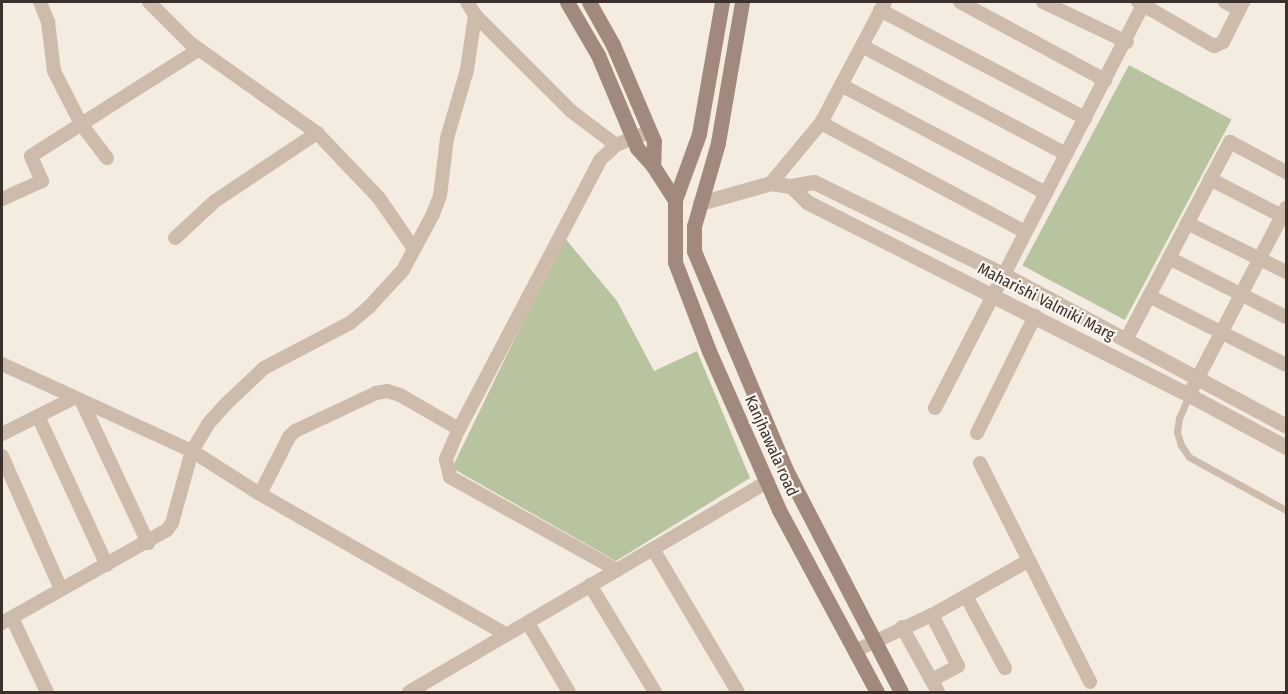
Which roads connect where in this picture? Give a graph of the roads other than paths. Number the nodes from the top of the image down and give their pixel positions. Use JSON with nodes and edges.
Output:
{"nodes":[{"id":1,"x":40,"y":2,"type":"edge"},
{"id":2,"x":466,"y":2,"type":"edge"},
{"id":3,"x":567,"y":2,"type":"edge"},
{"id":4,"x":589,"y":2,"type":"edge"},
{"id":5,"x":722,"y":2,"type":"edge"},
{"id":6,"x":742,"y":2,"type":"edge"},
{"id":7,"x":960,"y":2,"type":"edge"},
{"id":8,"x":1043,"y":2,"type":"edge"},
{"id":9,"x":1142,"y":2,"type":"edge"},
{"id":10,"x":1225,"y":2,"type":"edge"},
{"id":11,"x":154,"y":3,"type":"edge"},
{"id":12,"x":1241,"y":5,"type":"edge"},
{"id":13,"x":883,"y":6,"type":"edge"},
{"id":14,"x":475,"y":15,"type":"junction"},
{"id":15,"x":1126,"y":42,"type":"junction"},
{"id":16,"x":861,"y":46,"type":"junction"},
{"id":17,"x":198,"y":50,"type":"junction"},
{"id":18,"x":1105,"y":81,"type":"junction"},
{"id":19,"x":841,"y":85,"type":"junction"},
{"id":20,"x":1085,"y":118,"type":"junction"},
{"id":21,"x":821,"y":123,"type":"junction"},
{"id":22,"x":81,"y":124,"type":"junction"},
{"id":23,"x":648,"y":132,"type":"junction"},
{"id":24,"x":317,"y":133,"type":"junction"},
{"id":25,"x":633,"y":137,"type":"junction"},
{"id":26,"x":616,"y":145,"type":"junction"},
{"id":27,"x":1066,"y":154,"type":"junction"},
{"id":28,"x":107,"y":158,"type":"dead end"},
{"id":29,"x":653,"y":166,"type":"junction"},
{"id":30,"x":1287,"y":172,"type":"edge"},
{"id":31,"x":1210,"y":179,"type":"junction"},
{"id":32,"x":771,"y":183,"type":"junction"},
{"id":33,"x":791,"y":186,"type":"junction"},
{"id":34,"x":1046,"y":193,"type":"junction"},
{"id":35,"x":2,"y":199,"type":"edge"},
{"id":36,"x":675,"y":200,"type":"junction"},
{"id":37,"x":700,"y":203,"type":"junction"},
{"id":38,"x":1285,"y":214,"type":"edge"},
{"id":39,"x":1187,"y":223,"type":"junction"},
{"id":40,"x":1025,"y":232,"type":"junction"},
{"id":41,"x":175,"y":237,"type":"dead end"},
{"id":42,"x":414,"y":249,"type":"junction"},
{"id":43,"x":1169,"y":258,"type":"junction"},
{"id":44,"x":1260,"y":258,"type":"junction"},
{"id":45,"x":1287,"y":272,"type":"edge"},
{"id":46,"x":1003,"y":274,"type":"junction"},
{"id":47,"x":1242,"y":293,"type":"junction"},
{"id":48,"x":992,"y":295,"type":"junction"},
{"id":49,"x":1149,"y":296,"type":"junction"},
{"id":50,"x":1080,"y":315,"type":"junction"},
{"id":51,"x":1035,"y":316,"type":"junction"},
{"id":52,"x":1287,"y":317,"type":"edge"},
{"id":53,"x":1222,"y":331,"type":"junction"},
{"id":54,"x":1070,"y":334,"type":"junction"},
{"id":55,"x":1126,"y":340,"type":"junction"},
{"id":56,"x":2,"y":364,"type":"edge"},
{"id":57,"x":1287,"y":365,"type":"edge"},
{"id":58,"x":1198,"y":376,"type":"junction"},
{"id":59,"x":1189,"y":394,"type":"junction"},
{"id":60,"x":77,"y":400,"type":"junction"},
{"id":61,"x":935,"y":408,"type":"dead end"},
{"id":62,"x":38,"y":416,"type":"junction"},
{"id":63,"x":1287,"y":426,"type":"edge"},
{"id":64,"x":459,"y":429,"type":"junction"},
{"id":65,"x":976,"y":433,"type":"dead end"},
{"id":66,"x":2,"y":434,"type":"edge"},
{"id":67,"x":1287,"y":447,"type":"edge"},
{"id":68,"x":192,"y":451,"type":"junction"},
{"id":69,"x":2,"y":456,"type":"edge"},
{"id":70,"x":980,"y":463,"type":"dead end"},
{"id":71,"x":768,"y":481,"type":"junction"},
{"id":72,"x":260,"y":494,"type":"junction"},
{"id":73,"x":1287,"y":510,"type":"edge"},
{"id":74,"x":147,"y":543,"type":"junction"},
{"id":75,"x":653,"y":549,"type":"junction"},
{"id":76,"x":1028,"y":561,"type":"junction"},
{"id":77,"x":107,"y":565,"type":"junction"},
{"id":78,"x":617,"y":570,"type":"junction"},
{"id":79,"x":590,"y":585,"type":"junction"},
{"id":80,"x":61,"y":589,"type":"junction"},
{"id":81,"x":966,"y":596,"type":"junction"},
{"id":82,"x":932,"y":615,"type":"junction"},
{"id":83,"x":7,"y":620,"type":"edge"},
{"id":84,"x":528,"y":623,"type":"junction"},
{"id":85,"x":902,"y":627,"type":"junction"},
{"id":86,"x":507,"y":635,"type":"junction"},
{"id":87,"x":874,"y":641,"type":"junction"},
{"id":88,"x":855,"y":651,"type":"junction"},
{"id":89,"x":1005,"y":668,"type":"dead end"},
{"id":90,"x":431,"y":680,"type":"junction"},
{"id":91,"x":932,"y":680,"type":"junction"},
{"id":92,"x":1090,"y":682,"type":"dead end"},
{"id":93,"x":47,"y":693,"type":"edge"},
{"id":94,"x":410,"y":693,"type":"edge"},
{"id":95,"x":438,"y":693,"type":"edge"},
{"id":96,"x":569,"y":693,"type":"edge"},
{"id":97,"x":655,"y":693,"type":"edge"},
{"id":98,"x":738,"y":693,"type":"edge"},
{"id":99,"x":877,"y":693,"type":"edge"},
{"id":100,"x":901,"y":693,"type":"edge"},
{"id":101,"x":938,"y":693,"type":"edge"}],
"edges":[{"from":1,"to":22,"type":"street"},
{"from":2,"to":14,"type":"street"},
{"from":3,"to":25,"type":"main road"},
{"from":4,"to":23,"type":"main road"},
{"from":5,"to":36,"type":"main road"},
{"from":6,"to":37,"type":"main road","name":"Kanjhawala road"},
{"from":7,"to":18,"type":"street"},
{"from":8,"to":15,"type":"street"},
{"from":9,"to":12,"type":"street"},
{"from":9,"to":15,"type":"street"},
{"from":10,"to":12,"type":"street"},
{"from":11,"to":17,"type":"street"},
{"from":13,"to":16,"type":"street"},
{"from":13,"to":20,"type":"street"},
{"from":14,"to":26,"type":"street"},
{"from":14,"to":42,"type":"street"},
{"from":15,"to":18,"type":"street"},
{"from":16,"to":19,"type":"street"},
{"from":16,"to":27,"type":"street"},
{"from":17,"to":22,"type":"street"},
{"from":17,"to":24,"type":"street"},
{"from":18,"to":20,"type":"street"},
{"from":19,"to":21,"type":"street"},
{"from":19,"to":34,"type":"street"},
{"from":20,"to":27,"type":"street"},
{"from":21,"to":32,"type":"street"},
{"from":21,"to":40,"type":"street"},
{"from":22,"to":28,"type":"street"},
{"from":22,"to":35,"type":"street"},
{"from":23,"to":25,"type":"street"},
{"from":23,"to":29,"type":"main road"},
{"from":24,"to":41,"type":"street"},
{"from":24,"to":42,"type":"street"},
{"from":25,"to":26,"type":"street"},
{"from":25,"to":29,"type":"main road"},
{"from":26,"to":64,"type":"street"},
{"from":27,"to":34,"type":"street"},
{"from":29,"to":36,"type":"main road"},
{"from":30,"to":31,"type":"street"},
{"from":31,"to":38,"type":"street"},
{"from":31,"to":39,"type":"street"},
{"from":32,"to":33,"type":"street","name":"Maharishi Valmiki Marg"},
{"from":32,"to":37,"type":"street","name":"Maharishi Valmiki Marg"},
{"from":33,"to":46,"type":"street","name":"Maharishi Valmiki Marg"},
{"from":33,"to":48,"type":"street","name":"Maharishi Valmiki Marg"},
{"from":34,"to":40,"type":"street"},
{"from":36,"to":37,"type":"main road"},
{"from":36,"to":71,"type":"main road","name":"Kanjhawala road"},
{"from":37,"to":87,"type":"main road","name":"Kanjhawala road"},
{"from":38,"to":44,"type":"street"},
{"from":39,"to":43,"type":"street"},
{"from":39,"to":44,"type":"street"},
{"from":40,"to":46,"type":"street"},
{"from":42,"to":68,"type":"street"},
{"from":43,"to":47,"type":"street"},
{"from":43,"to":49,"type":"street"},
{"from":44,"to":45,"type":"street"},
{"from":44,"to":47,"type":"street"},
{"from":46,"to":48,"type":"street"},
{"from":46,"to":50,"type":"street","name":"Maharishi Valmiki Marg"},
{"from":47,"to":52,"type":"street"},
{"from":47,"to":53,"type":"street"},
{"from":48,"to":51,"type":"street","name":"Maharishi Valmiki Marg"},
{"from":48,"to":61,"type":"street"},
{"from":49,"to":53,"type":"street"},
{"from":49,"to":55,"type":"street"},
{"from":50,"to":54,"type":"street"},
{"from":50,"to":55,"type":"street","name":"Maharishi Valmiki Marg"},
{"from":51,"to":54,"type":"street","name":"Maharishi Valmiki Marg"},
{"from":51,"to":65,"type":"street"},
{"from":53,"to":57,"type":"street"},
{"from":53,"to":58,"type":"street"},
{"from":54,"to":59,"type":"street","name":"Maharishi Valmiki Marg"},
{"from":55,"to":58,"type":"street","name":"Maharishi Valmiki Marg"},
{"from":56,"to":60,"type":"street"},
{"from":58,"to":59,"type":"street"},
{"from":58,"to":63,"type":"street","name":"Maharishi Valmiki Marg"},
{"from":59,"to":67,"type":"street","name":"Maharishi Valmiki Marg"},
{"from":59,"to":73,"type":"lane"},
{"from":60,"to":62,"type":"street"},
{"from":60,"to":68,"type":"street"},
{"from":60,"to":74,"type":"street"},
{"from":62,"to":66,"type":"street"},
{"from":62,"to":77,"type":"street"},
{"from":64,"to":72,"type":"street"},
{"from":64,"to":78,"type":"street"},
{"from":68,"to":72,"type":"street"},
{"from":68,"to":74,"type":"street"},
{"from":69,"to":80,"type":"street"},
{"from":70,"to":76,"type":"street"},
{"from":71,"to":75,"type":"street"},
{"from":71,"to":88,"type":"main road","name":"Kanjhawala road"},
{"from":72,"to":86,"type":"street"},
{"from":74,"to":77,"type":"street"},
{"from":75,"to":78,"type":"street"},
{"from":75,"to":98,"type":"street"},
{"from":76,"to":81,"type":"street"},
{"from":76,"to":92,"type":"street"},
{"from":77,"to":80,"type":"street"},
{"from":78,"to":79,"type":"street"},
{"from":79,"to":84,"type":"street"},
{"from":79,"to":97,"type":"street"},
{"from":80,"to":83,"type":"street"},
{"from":81,"to":82,"type":"street"},
{"from":81,"to":89,"type":"street"},
{"from":82,"to":85,"type":"street"},
{"from":82,"to":91,"type":"street"},
{"from":83,"to":93,"type":"street"},
{"from":84,"to":86,"type":"street"},
{"from":84,"to":96,"type":"street"},
{"from":85,"to":87,"type":"street"},
{"from":85,"to":91,"type":"street"},
{"from":86,"to":90,"type":"street"},
{"from":87,"to":88,"type":"street"},
{"from":87,"to":100,"type":"main road","name":"Kanjhawala road"},
{"from":88,"to":99,"type":"main road","name":"Kanjhawala road"},
{"from":90,"to":94,"type":"street"},
{"from":90,"to":95,"type":"street"},
{"from":91,"to":101,"type":"street"}]}
